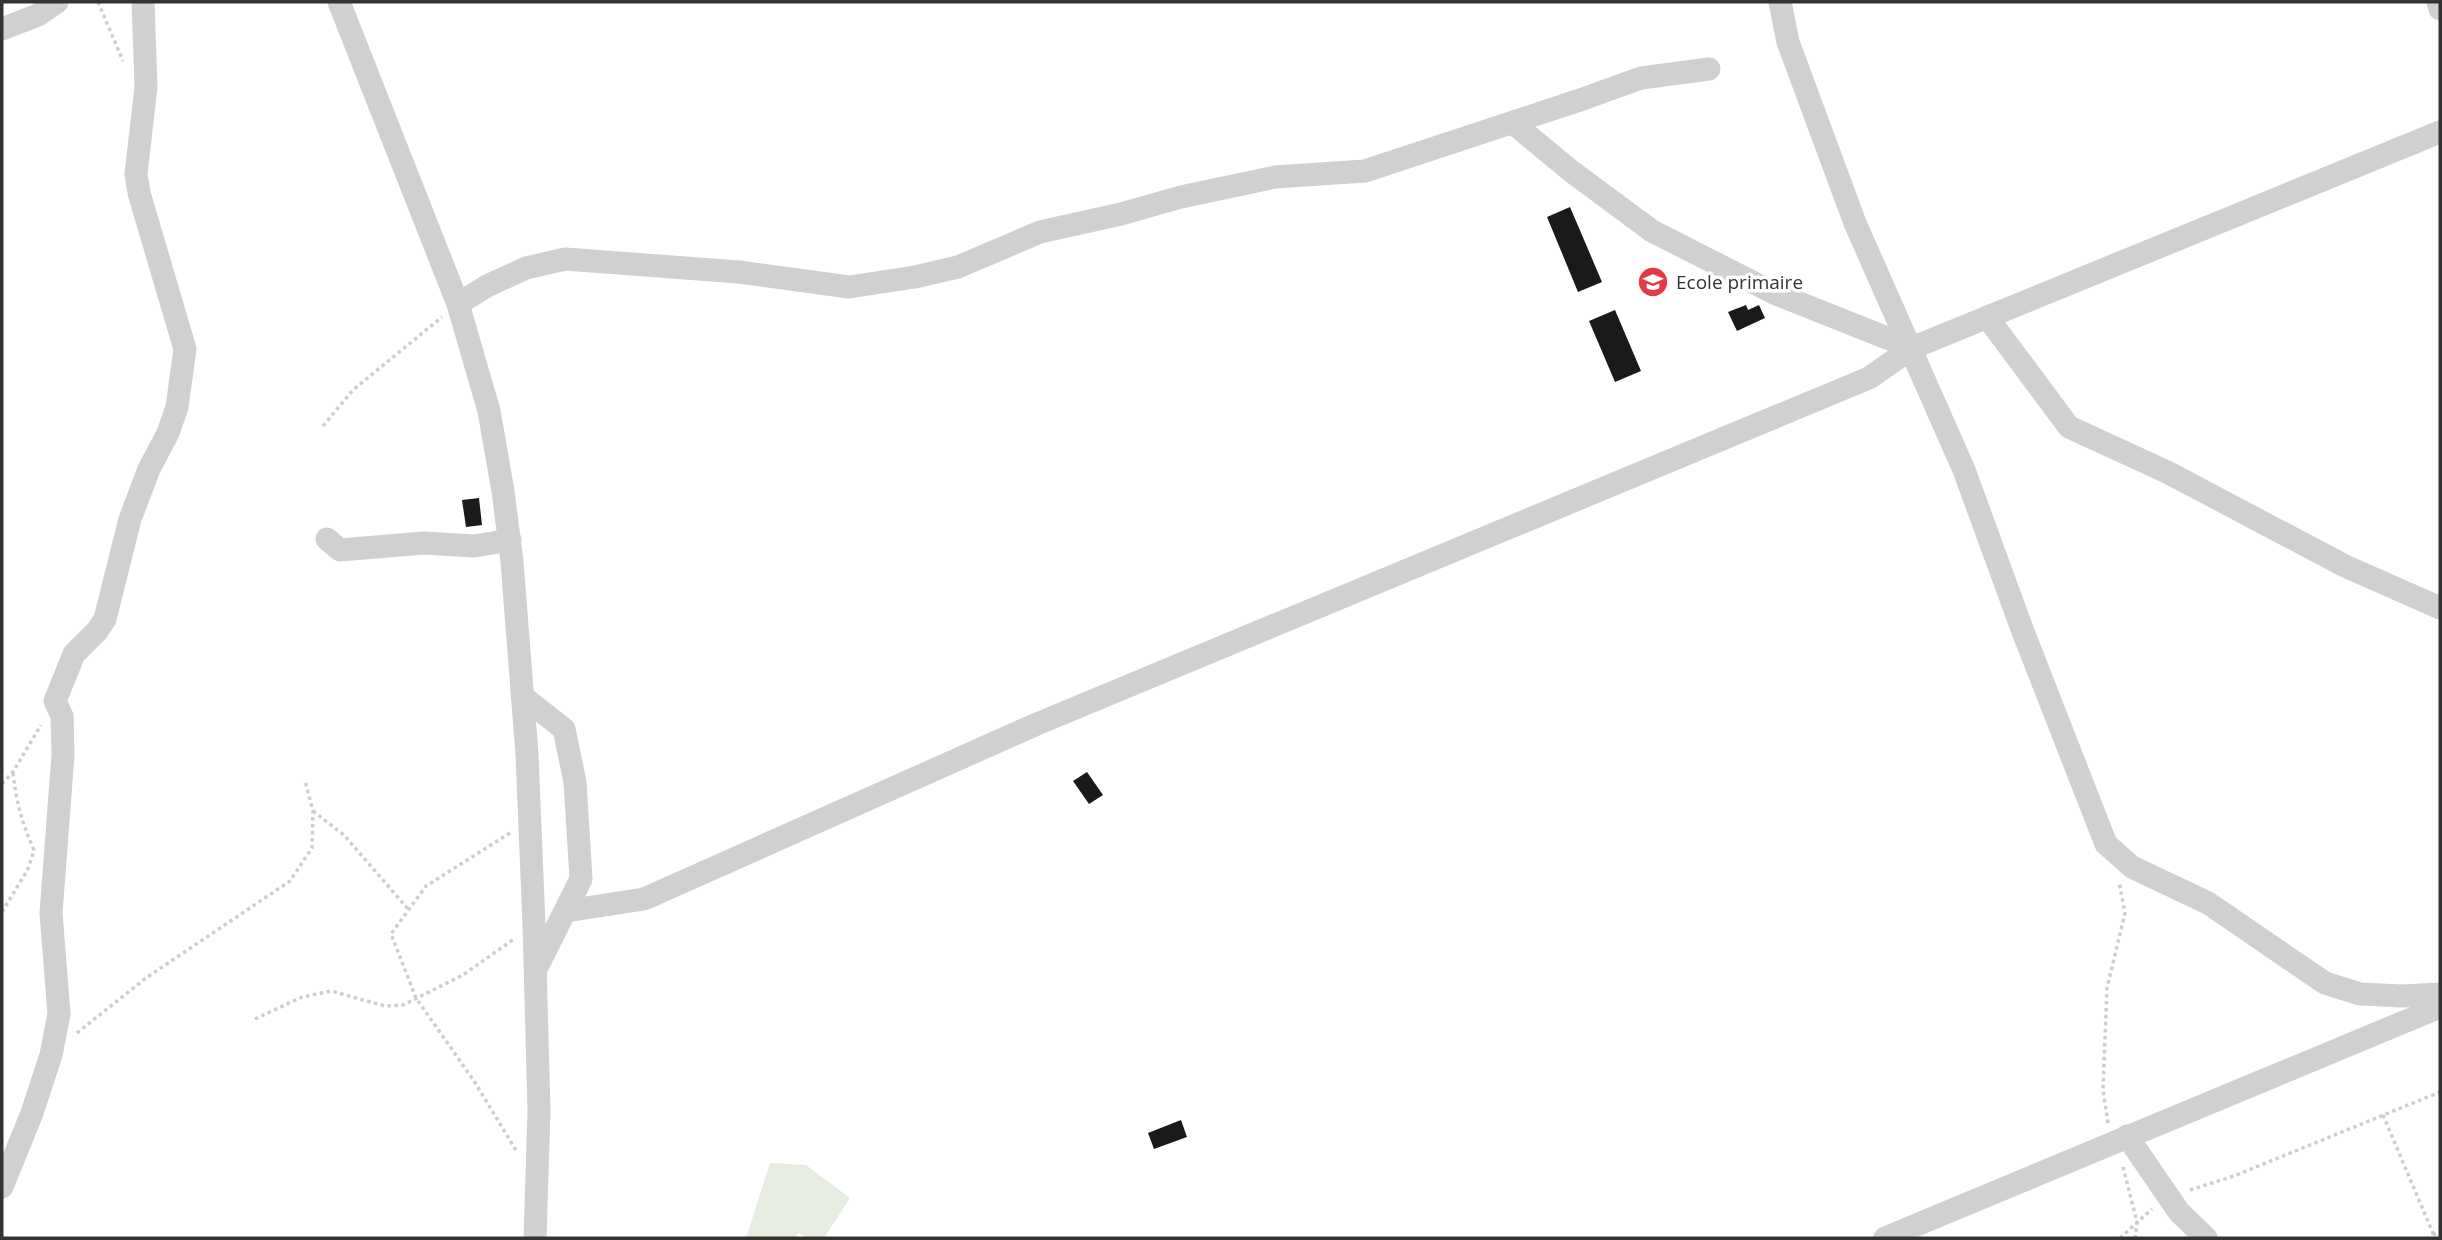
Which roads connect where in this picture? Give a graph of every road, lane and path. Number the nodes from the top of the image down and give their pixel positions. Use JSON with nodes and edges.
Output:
{"nodes":[{"id":1,"x":57,"y":2,"type":"edge"},
{"id":2,"x":98,"y":2,"type":"edge"},
{"id":3,"x":144,"y":2,"type":"edge"},
{"id":4,"x":339,"y":2,"type":"edge"},
{"id":5,"x":1780,"y":2,"type":"edge"},
{"id":6,"x":2438,"y":2,"type":"edge"},
{"id":7,"x":2440,"y":9,"type":"edge"},
{"id":8,"x":2,"y":29,"type":"edge"},
{"id":9,"x":1709,"y":69,"type":"dead end"},
{"id":10,"x":128,"y":72,"type":"dead end"},
{"id":11,"x":1513,"y":122,"type":"junction"},
{"id":12,"x":2440,"y":132,"type":"edge"},
{"id":13,"x":458,"y":304,"type":"junction"},
{"id":14,"x":1987,"y":317,"type":"junction"},
{"id":15,"x":1912,"y":348,"type":"junction"},
{"id":16,"x":323,"y":426,"type":"dead end"},
{"id":17,"x":327,"y":539,"type":"dead end"},
{"id":18,"x":510,"y":540,"type":"junction"},
{"id":19,"x":2440,"y":608,"type":"edge"},
{"id":20,"x":523,"y":697,"type":"junction"},
{"id":21,"x":55,"y":701,"type":"junction"},
{"id":22,"x":13,"y":772,"type":"junction"},
{"id":23,"x":306,"y":781,"type":"dead end"},
{"id":24,"x":2,"y":784,"type":"edge"},
{"id":25,"x":313,"y":811,"type":"junction"},
{"id":26,"x":529,"y":821,"type":"junction"},
{"id":27,"x":2116,"y":874,"type":"dead end"},
{"id":28,"x":408,"y":909,"type":"junction"},
{"id":29,"x":566,"y":911,"type":"junction"},
{"id":30,"x":2,"y":912,"type":"edge"},
{"id":31,"x":534,"y":925,"type":"junction"},
{"id":32,"x":535,"y":970,"type":"junction"},
{"id":33,"x":2440,"y":994,"type":"edge"},
{"id":34,"x":416,"y":998,"type":"junction"},
{"id":35,"x":2440,"y":1007,"type":"edge"},
{"id":36,"x":255,"y":1019,"type":"dead end"},
{"id":37,"x":77,"y":1033,"type":"dead end"},
{"id":38,"x":2440,"y":1092,"type":"edge"},
{"id":39,"x":2383,"y":1115,"type":"junction"},
{"id":40,"x":2121,"y":1138,"type":"junction"},
{"id":41,"x":517,"y":1152,"type":"dead end"},
{"id":42,"x":2,"y":1187,"type":"edge"},
{"id":43,"x":2169,"y":1197,"type":"junction"},
{"id":44,"x":2137,"y":1222,"type":"junction"},
{"id":45,"x":2440,"y":1232,"type":"edge"},
{"id":46,"x":2434,"y":1236,"type":"edge"},
{"id":47,"x":535,"y":1238,"type":"edge"},
{"id":48,"x":1885,"y":1238,"type":"edge"},
{"id":49,"x":2120,"y":1238,"type":"edge"},
{"id":50,"x":2135,"y":1238,"type":"edge"},
{"id":51,"x":2206,"y":1238,"type":"edge"}],
"edges":[{"from":1,"to":8,"type":"street"},
{"from":2,"to":10,"type":"path"},
{"from":3,"to":21,"type":"street"},
{"from":4,"to":13,"type":"street"},
{"from":5,"to":15,"type":"street"},
{"from":6,"to":7,"type":"street"},
{"from":9,"to":11,"type":"street"},
{"from":11,"to":13,"type":"street"},
{"from":11,"to":15,"type":"street"},
{"from":12,"to":14,"type":"street"},
{"from":13,"to":16,"type":"path"},
{"from":13,"to":18,"type":"street"},
{"from":14,"to":15,"type":"street"},
{"from":14,"to":19,"type":"street"},
{"from":15,"to":29,"type":"street"},
{"from":15,"to":33,"type":"street"},
{"from":17,"to":18,"type":"street"},
{"from":18,"to":20,"type":"street"},
{"from":20,"to":26,"type":"street"},
{"from":20,"to":29,"type":"street"},
{"from":21,"to":22,"type":"path"},
{"from":21,"to":42,"type":"street"},
{"from":22,"to":24,"type":"path"},
{"from":22,"to":30,"type":"path"},
{"from":23,"to":25,"type":"path"},
{"from":25,"to":28,"type":"path"},
{"from":25,"to":37,"type":"path"},
{"from":26,"to":28,"type":"path"},
{"from":26,"to":31,"type":"street"},
{"from":27,"to":40,"type":"path"},
{"from":28,"to":34,"type":"path"},
{"from":29,"to":32,"type":"street"},
{"from":31,"to":32,"type":"street"},
{"from":31,"to":34,"type":"path"},
{"from":32,"to":47,"type":"street"},
{"from":34,"to":36,"type":"path"},
{"from":34,"to":41,"type":"path"},
{"from":35,"to":40,"type":"street"},
{"from":38,"to":39,"type":"path"},
{"from":39,"to":43,"type":"path"},
{"from":39,"to":46,"type":"path"},
{"from":40,"to":43,"type":"street"},
{"from":40,"to":44,"type":"path"},
{"from":40,"to":48,"type":"street"},
{"from":43,"to":44,"type":"path"},
{"from":43,"to":51,"type":"street"},
{"from":44,"to":49,"type":"path"},
{"from":44,"to":50,"type":"path"},
{"from":45,"to":46,"type":"path"}]}
